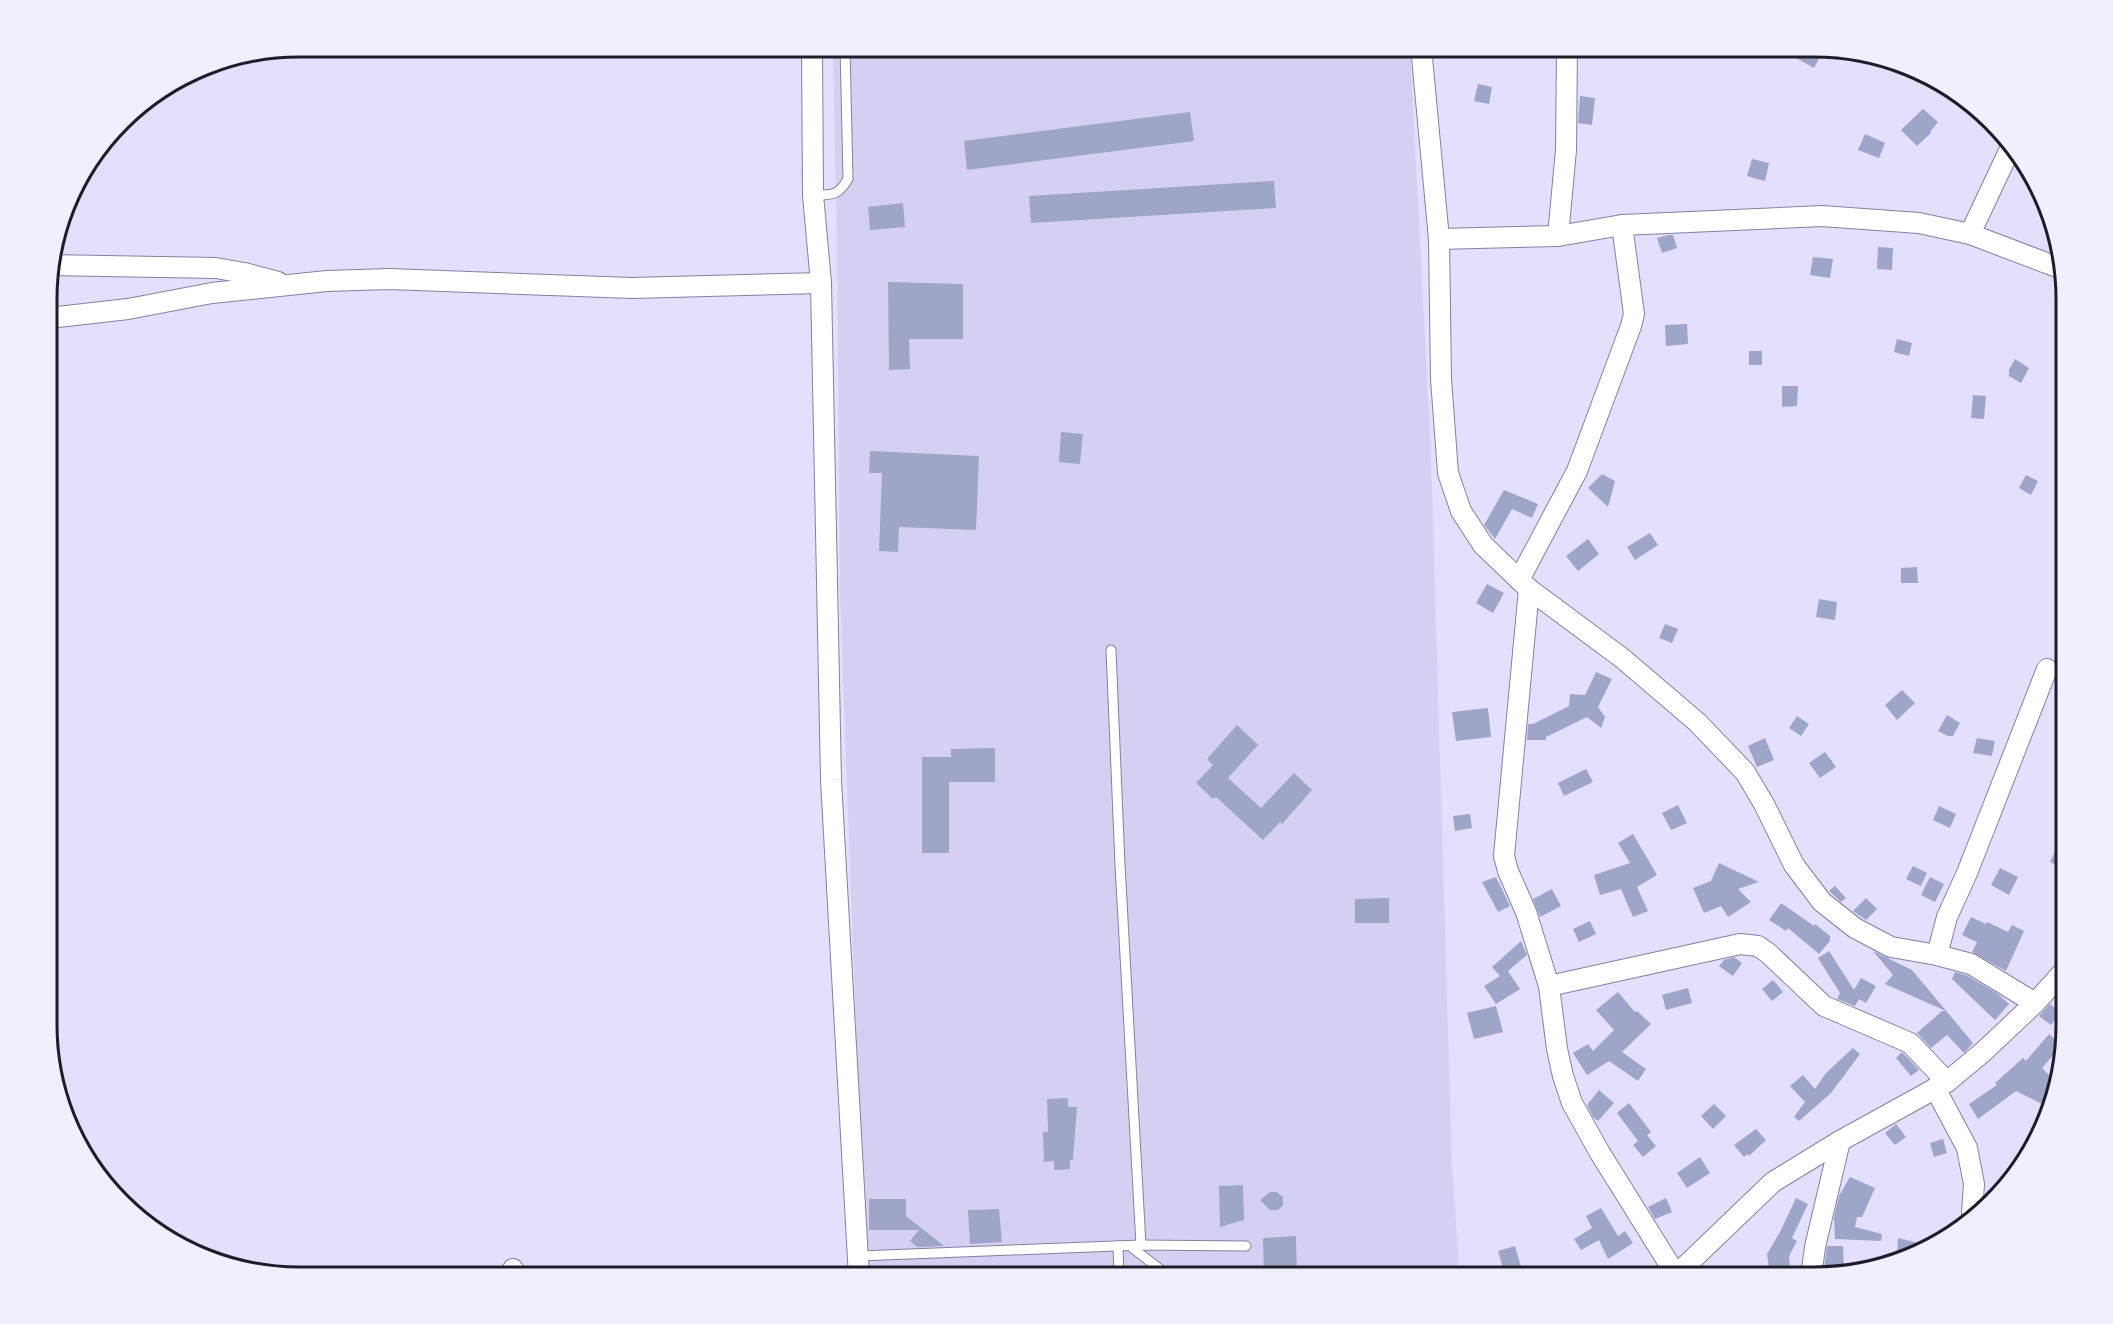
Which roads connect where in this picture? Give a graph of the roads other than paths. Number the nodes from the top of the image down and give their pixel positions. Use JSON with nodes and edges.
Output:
{"nodes":[{"id":1,"x":812,"y":57,"type":"edge"},
{"id":2,"x":845,"y":57,"type":"edge"},
{"id":3,"x":1423,"y":57,"type":"edge"},
{"id":4,"x":1566,"y":57,"type":"edge"},
{"id":5,"x":2008,"y":154,"type":"edge"},
{"id":6,"x":813,"y":195,"type":"junction"},
{"id":7,"x":1622,"y":225,"type":"junction"},
{"id":8,"x":1970,"y":234,"type":"junction"},
{"id":9,"x":1558,"y":236,"type":"junction"},
{"id":10,"x":1439,"y":239,"type":"junction"},
{"id":11,"x":59,"y":265,"type":"edge"},
{"id":12,"x":2054,"y":266,"type":"edge"},
{"id":13,"x":821,"y":283,"type":"junction"},
{"id":14,"x":286,"y":285,"type":"junction"},
{"id":15,"x":57,"y":317,"type":"edge"},
{"id":16,"x":1524,"y":584,"type":"junction"},
{"id":17,"x":1111,"y":650,"type":"dead end"},
{"id":18,"x":2047,"y":669,"type":"dead end"},
{"id":19,"x":1937,"y":955,"type":"junction"},
{"id":20,"x":2056,"y":980,"type":"edge"},
{"id":21,"x":1548,"y":986,"type":"junction"},
{"id":22,"x":2035,"y":1003,"type":"junction"},
{"id":23,"x":1941,"y":1085,"type":"junction"},
{"id":24,"x":1840,"y":1141,"type":"junction"},
{"id":25,"x":1972,"y":1208,"type":"edge"},
{"id":26,"x":1141,"y":1245,"type":"junction"},
{"id":27,"x":1118,"y":1246,"type":"junction"},
{"id":28,"x":1130,"y":1246,"type":"junction"},
{"id":29,"x":1246,"y":1246,"type":"dead end"},
{"id":30,"x":859,"y":1256,"type":"junction"},
{"id":31,"x":859,"y":1267,"type":"edge"},
{"id":32,"x":1119,"y":1267,"type":"edge"},
{"id":33,"x":1157,"y":1267,"type":"edge"},
{"id":34,"x":1670,"y":1267,"type":"edge"},
{"id":35,"x":1684,"y":1267,"type":"edge"},
{"id":36,"x":1812,"y":1267,"type":"edge"}],
"edges":[{"from":1,"to":6,"type":"street"},
{"from":2,"to":6,"type":"lane"},
{"from":3,"to":10,"type":"street"},
{"from":4,"to":9,"type":"street"},
{"from":5,"to":8,"type":"street"},
{"from":6,"to":13,"type":"street"},
{"from":7,"to":8,"type":"street"},
{"from":7,"to":9,"type":"street"},
{"from":7,"to":16,"type":"street"},
{"from":8,"to":12,"type":"street"},
{"from":9,"to":10,"type":"street"},
{"from":10,"to":16,"type":"street"},
{"from":11,"to":14,"type":"street"},
{"from":13,"to":14,"type":"street"},
{"from":13,"to":30,"type":"street"},
{"from":14,"to":15,"type":"street"},
{"from":16,"to":19,"type":"street"},
{"from":16,"to":21,"type":"street"},
{"from":17,"to":26,"type":"lane"},
{"from":18,"to":19,"type":"street"},
{"from":19,"to":22,"type":"street"},
{"from":20,"to":22,"type":"street"},
{"from":21,"to":23,"type":"street"},
{"from":21,"to":34,"type":"street"},
{"from":22,"to":23,"type":"street"},
{"from":23,"to":24,"type":"street"},
{"from":23,"to":25,"type":"street"},
{"from":24,"to":35,"type":"street"},
{"from":24,"to":36,"type":"street"},
{"from":26,"to":28,"type":"lane"},
{"from":26,"to":29,"type":"lane"},
{"from":27,"to":28,"type":"lane"},
{"from":27,"to":30,"type":"lane"},
{"from":27,"to":32,"type":"lane"},
{"from":28,"to":33,"type":"lane"},
{"from":30,"to":31,"type":"street"}]}
